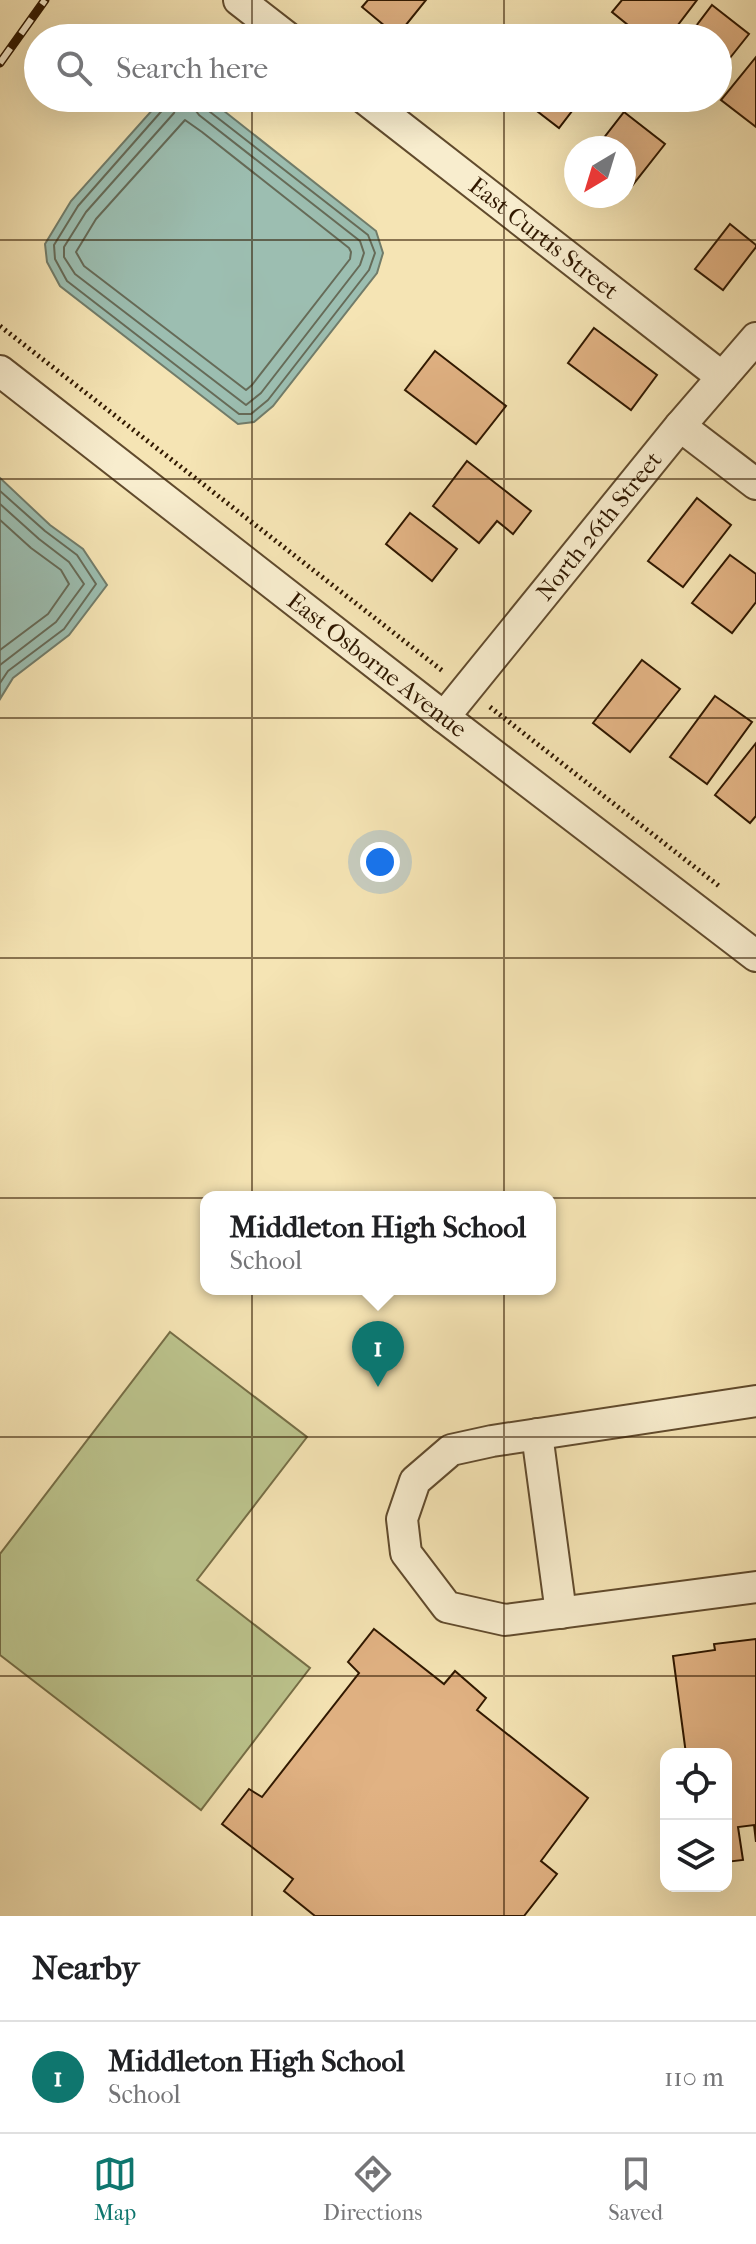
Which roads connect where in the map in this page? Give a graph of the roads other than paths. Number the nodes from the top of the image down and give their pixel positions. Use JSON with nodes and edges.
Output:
{"nodes":[{"id":1,"x":239,"y":0,"type":"edge"},
{"id":2,"x":270,"y":24,"type":"edge"},
{"id":3,"x":382,"y":112,"type":"edge"},
{"id":4,"x":756,"y":338,"type":"edge"},
{"id":5,"x":0,"y":371,"type":"edge"},
{"id":6,"x":722,"y":377,"type":"junction"},
{"id":7,"x":680,"y":426,"type":"junction"},
{"id":8,"x":756,"y":484,"type":"edge"},
{"id":9,"x":444,"y":717,"type":"junction"},
{"id":10,"x":756,"y":956,"type":"edge"},
{"id":11,"x":756,"y":1401,"type":"edge"},
{"id":12,"x":537,"y":1434,"type":"junction"},
{"id":13,"x":756,"y":1587,"type":"edge"},
{"id":14,"x":561,"y":1613,"type":"junction"}],
"edges":[{"from":1,"to":2,"type":"street"},
{"from":3,"to":6,"type":"street","name":"East Curtis Street"},
{"from":4,"to":6,"type":"street","name":"North 26th Street"},
{"from":5,"to":9,"type":"street","name":"East Osborne Avenue"},
{"from":6,"to":7,"type":"street","name":"North 26th Street"},
{"from":7,"to":8,"type":"street"},
{"from":7,"to":9,"type":"street","name":"North 26th Street"},
{"from":9,"to":10,"type":"street","name":"East Osborne Avenue"},
{"from":11,"to":12,"type":"street"},
{"from":12,"to":14,"type":"street"},
{"from":12,"to":14,"type":"street"},
{"from":13,"to":14,"type":"street"}]}
